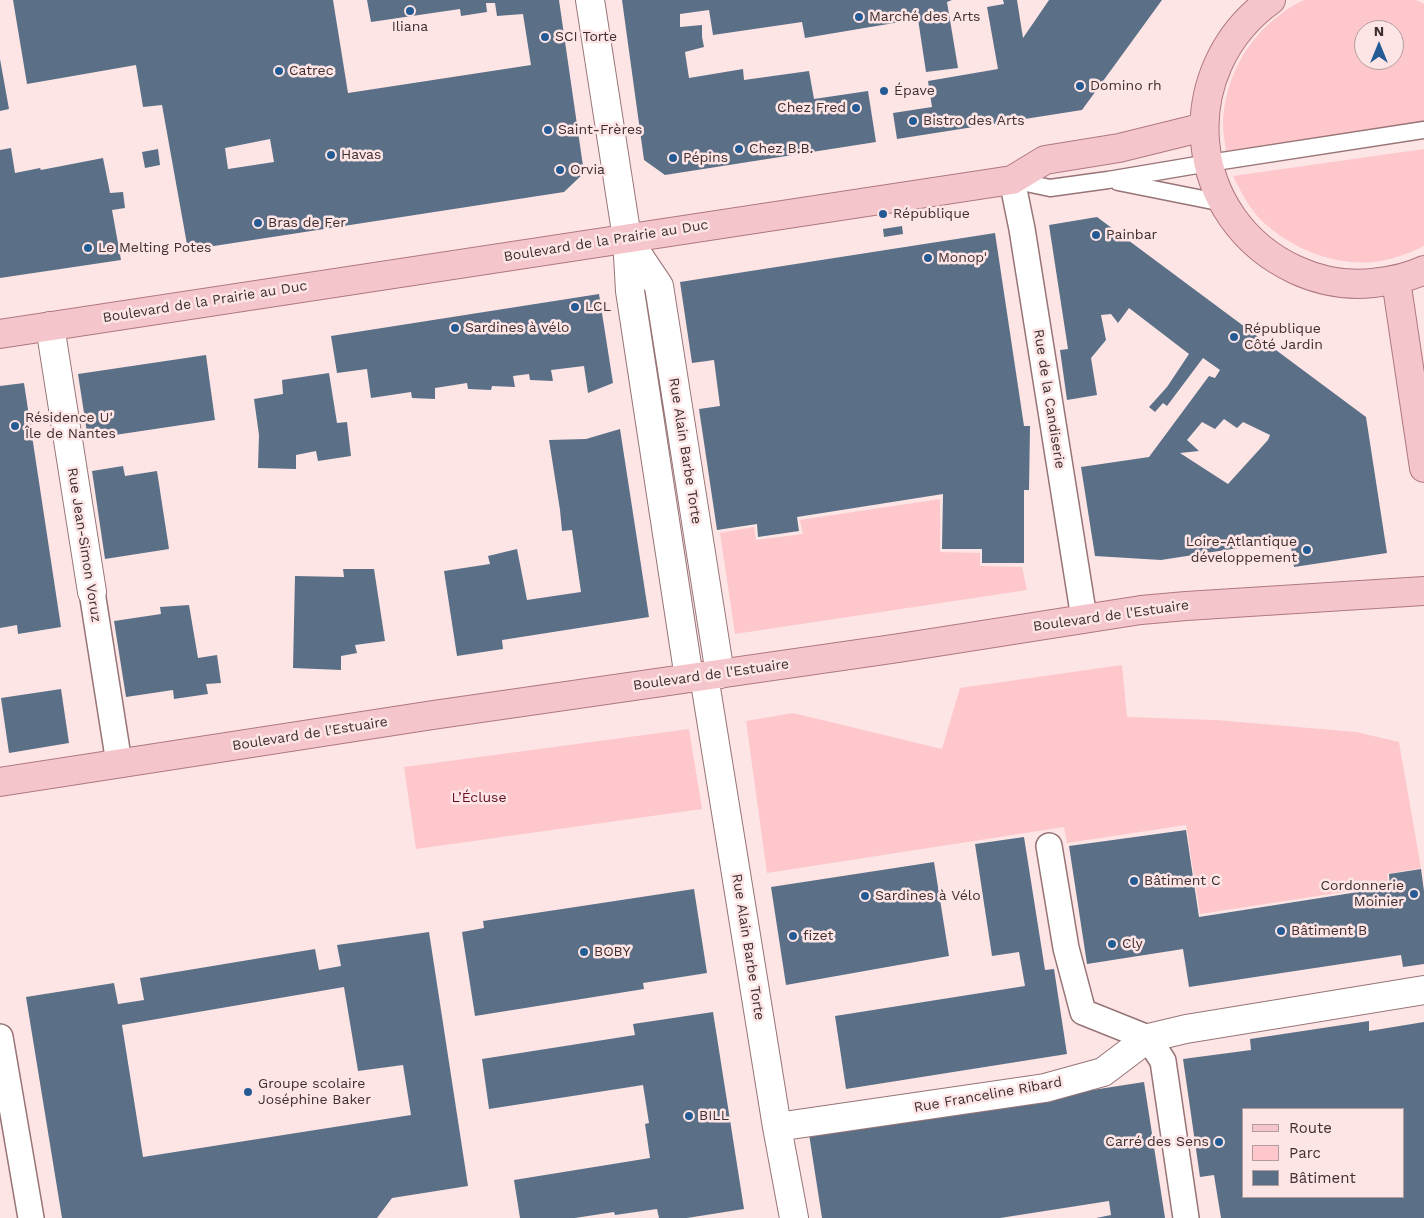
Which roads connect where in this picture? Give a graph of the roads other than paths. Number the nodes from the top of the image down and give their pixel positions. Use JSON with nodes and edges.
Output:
{"nodes":[{"id":1,"x":590,"y":0,"type":"edge"},
{"id":2,"x":1272,"y":0,"type":"edge"},
{"id":3,"x":1204,"y":127,"type":"junction"},
{"id":4,"x":1424,"y":130,"type":"edge"},
{"id":5,"x":1209,"y":162,"type":"junction"},
{"id":6,"x":1012,"y":180,"type":"junction"},
{"id":7,"x":1108,"y":180,"type":"junction"},
{"id":8,"x":1223,"y":203,"type":"junction"},
{"id":9,"x":627,"y":238,"type":"junction"},
{"id":10,"x":1424,"y":270,"type":"edge"},
{"id":11,"x":1396,"y":280,"type":"junction"},
{"id":12,"x":50,"y":326,"type":"junction"},
{"id":13,"x":0,"y":334,"type":"edge"},
{"id":14,"x":676,"y":394,"type":"junction"},
{"id":15,"x":648,"y":398,"type":"junction"},
{"id":16,"x":1424,"y":468,"type":"edge"},
{"id":17,"x":1424,"y":591,"type":"edge"},
{"id":18,"x":92,"y":592,"type":"joint"},
{"id":19,"x":1084,"y":618,"type":"junction"},
{"id":20,"x":705,"y":676,"type":"junction"},
{"id":21,"x":119,"y":763,"type":"junction"},
{"id":22,"x":0,"y":782,"type":"edge"},
{"id":23,"x":1049,"y":846,"type":"dead end"},
{"id":24,"x":1424,"y":990,"type":"edge"},
{"id":25,"x":0,"y":1037,"type":"edge"},
{"id":26,"x":1148,"y":1038,"type":"junction"},
{"id":27,"x":7,"y":1122,"type":"edge"},
{"id":28,"x":777,"y":1127,"type":"junction"},
{"id":29,"x":31,"y":1218,"type":"edge"},
{"id":30,"x":794,"y":1218,"type":"edge"},
{"id":31,"x":1186,"y":1218,"type":"edge"}],
"edges":[{"from":1,"to":9,"type":"street","name":"Rue Alain Barbe Torte"},
{"from":2,"to":3,"type":"main road"},
{"from":3,"to":5,"type":"main road"},
{"from":3,"to":6,"type":"main road","name":"Boulevard de la Prairie au Duc"},
{"from":4,"to":5,"type":"lane"},
{"from":5,"to":7,"type":"lane"},
{"from":5,"to":8,"type":"main road"},
{"from":6,"to":7,"type":"lane"},
{"from":6,"to":9,"type":"main road","name":"Boulevard de la Prairie au Duc"},
{"from":6,"to":19,"type":"street","name":"Rue de la Candiserie"},
{"from":7,"to":8,"type":"lane"},
{"from":8,"to":11,"type":"main road"},
{"from":9,"to":12,"type":"main road","name":"Boulevard de la Prairie au Duc"},
{"from":9,"to":14,"type":"street","name":"Rue Alain Barbe Torte"},
{"from":9,"to":15,"type":"street","name":"Rue Alain Barbe Torte"},
{"from":10,"to":11,"type":"main road"},
{"from":11,"to":16,"type":"main road"},
{"from":12,"to":13,"type":"main road","name":"Boulevard de la Prairie au Duc"},
{"from":12,"to":18,"type":"street","name":"Rue Jean-Simon Voruz"},
{"from":14,"to":15,"type":"lane"},
{"from":14,"to":20,"type":"street","name":"Rue Alain Barbe Torte"},
{"from":15,"to":20,"type":"street","name":"Rue Alain Barbe Torte"},
{"from":17,"to":19,"type":"main road","name":"Boulevard de l'Estuaire"},
{"from":18,"to":21,"type":"street","name":"Rue Jean-Simon Voruz"},
{"from":19,"to":20,"type":"main road","name":"Boulevard de l'Estuaire"},
{"from":20,"to":21,"type":"main road","name":"Boulevard de l'Estuaire"},
{"from":20,"to":28,"type":"street","name":"Rue Alain Barbe Torte"},
{"from":21,"to":22,"type":"main road","name":"Boulevard de l'Estuaire"},
{"from":23,"to":26,"type":"street"},
{"from":24,"to":26,"type":"street","name":"Rue Franceline Ribard"},
{"from":25,"to":27,"type":"street"},
{"from":26,"to":28,"type":"street","name":"Rue Franceline Ribard"},
{"from":26,"to":31,"type":"street"},
{"from":27,"to":29,"type":"street"},
{"from":28,"to":30,"type":"street","name":"Rue Alain Barbe Torte"}]}
